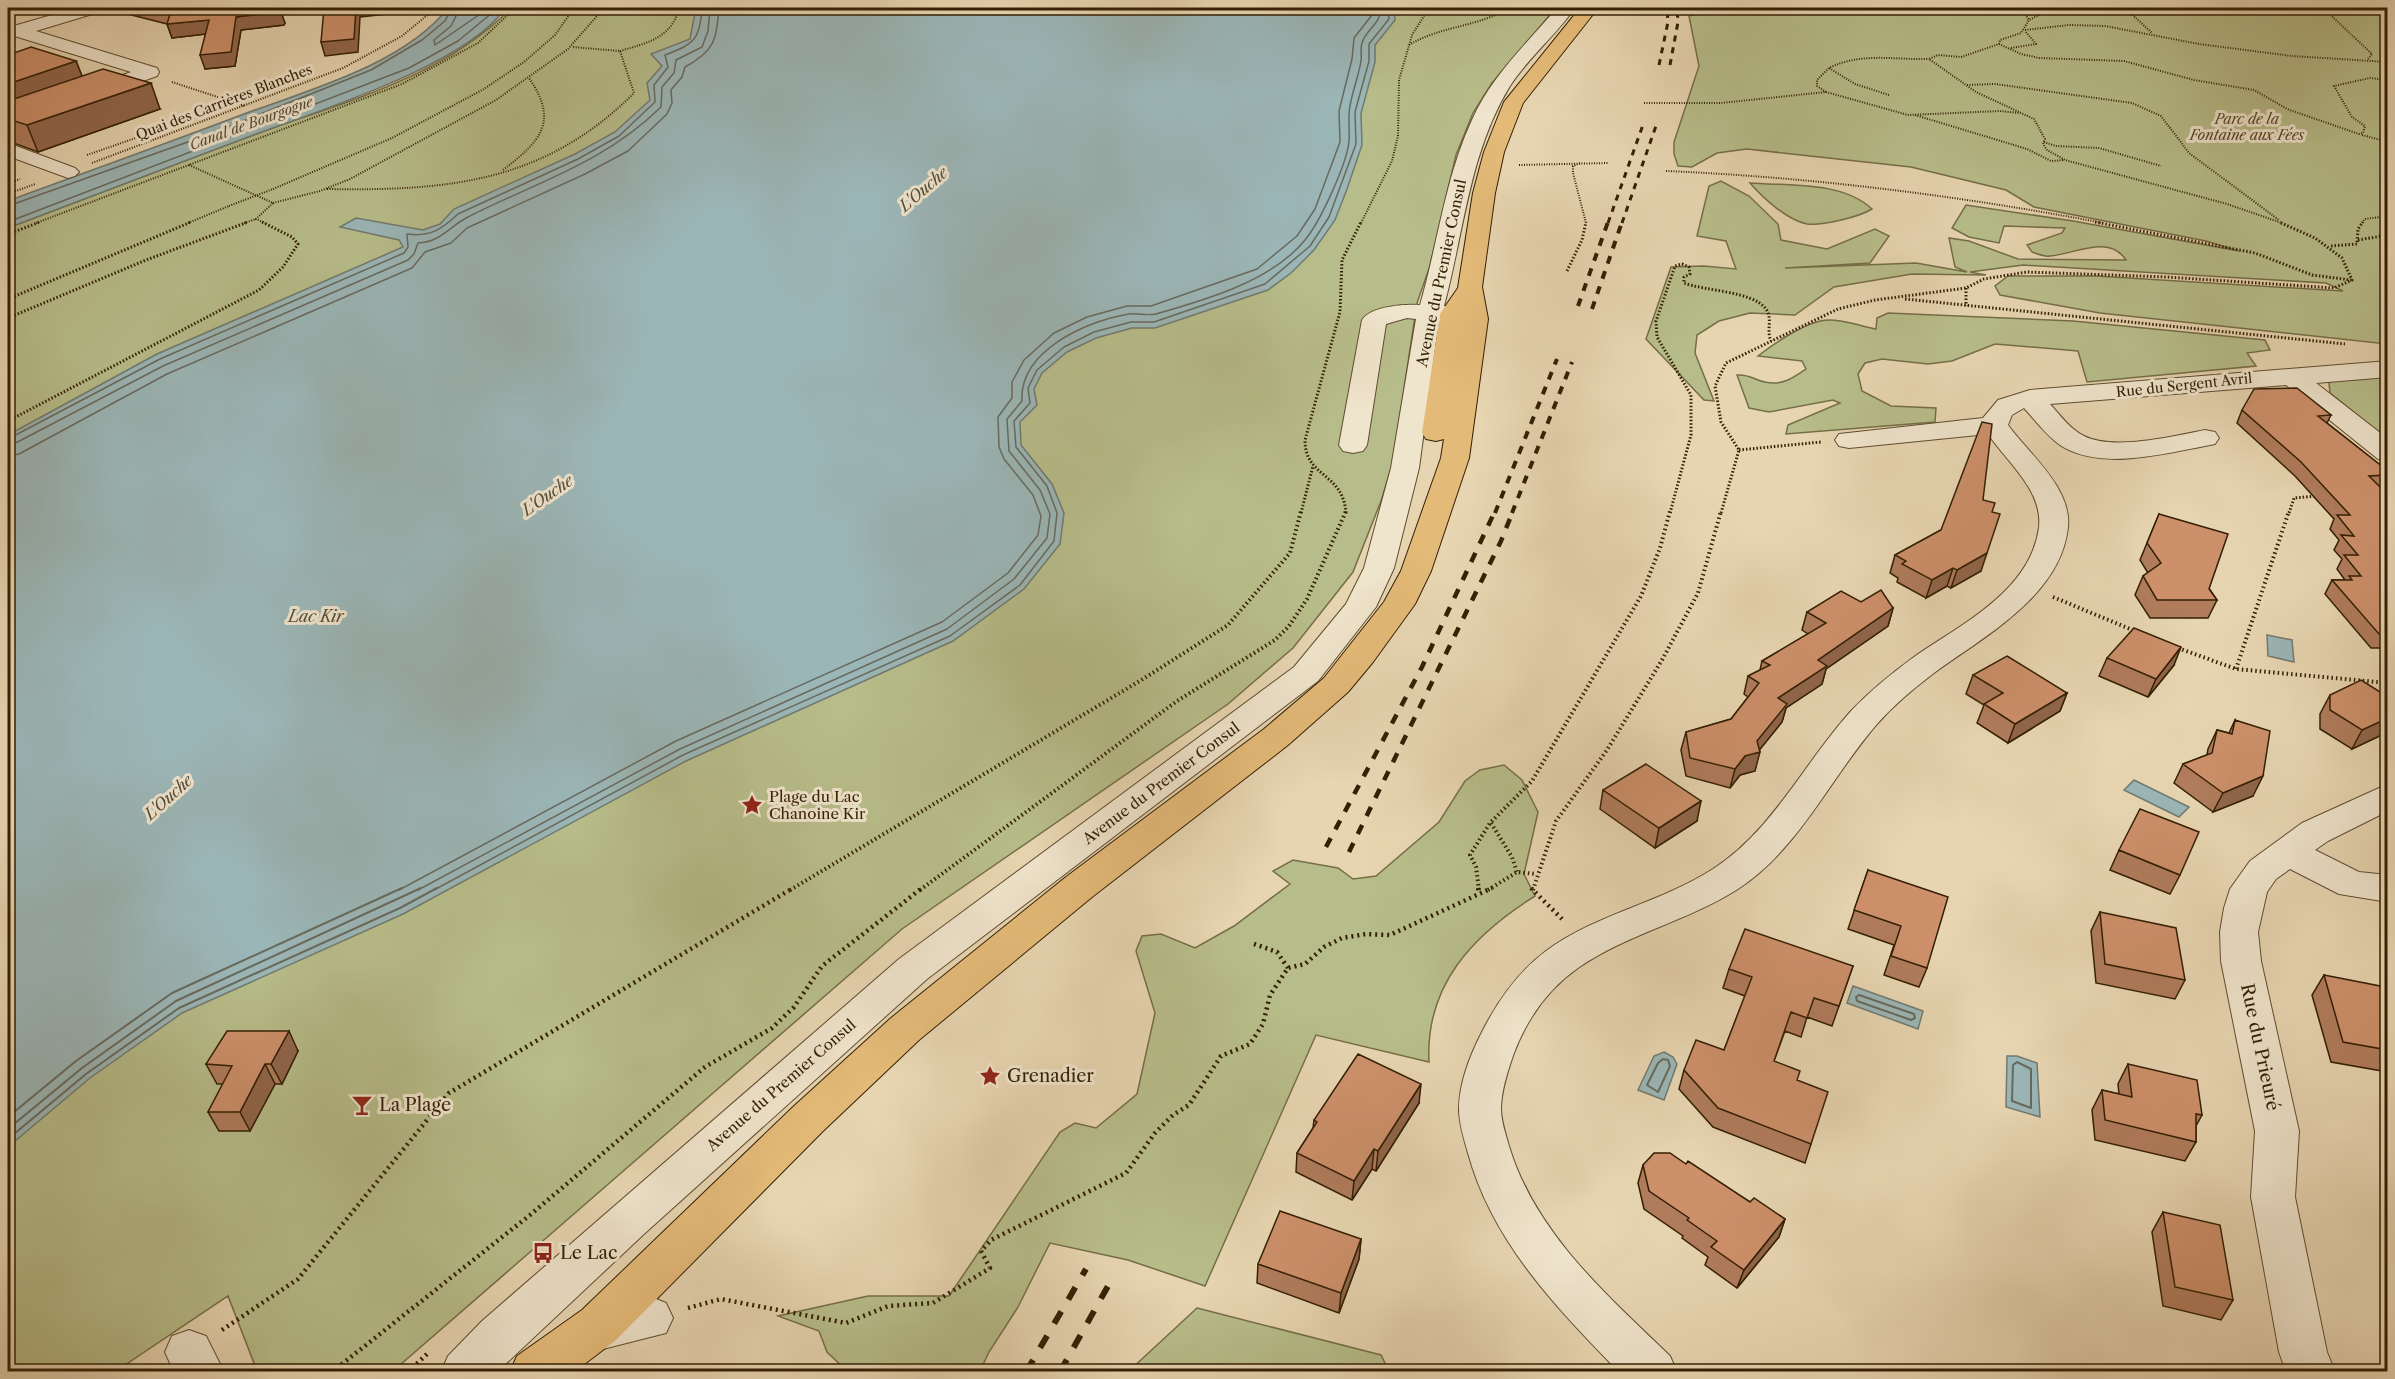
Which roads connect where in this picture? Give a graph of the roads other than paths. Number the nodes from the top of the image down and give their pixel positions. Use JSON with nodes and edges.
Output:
{"nodes":[{"id":1,"x":89,"y":8,"type":"edge"},
{"id":2,"x":1566,"y":8,"type":"edge"},
{"id":3,"x":1589,"y":8,"type":"edge"},
{"id":4,"x":12,"y":29,"type":"edge"},
{"id":5,"x":8,"y":123,"type":"edge"},
{"id":6,"x":8,"y":149,"type":"edge"},
{"id":7,"x":61,"y":169,"type":"road end"},
{"id":8,"x":1453,"y":318,"type":"junction"},
{"id":9,"x":2388,"y":369,"type":"edge"},
{"id":10,"x":2290,"y":375,"type":"junction"},
{"id":11,"x":2030,"y":398,"type":"junction"},
{"id":12,"x":1995,"y":425,"type":"junction"},
{"id":13,"x":2205,"y":438,"type":"dead end"},
{"id":14,"x":1849,"y":440,"type":"road end"},
{"id":15,"x":1353,"y":445,"type":"dead end"},
{"id":16,"x":2388,"y":453,"type":"edge"},
{"id":17,"x":2388,"y":796,"type":"edge"},
{"id":18,"x":2290,"y":853,"type":"junction"},
{"id":19,"x":2388,"y":889,"type":"edge"},
{"id":20,"x":649,"y":1318,"type":"road end"},
{"id":21,"x":595,"y":1329,"type":"junction"},
{"id":22,"x":465,"y":1371,"type":"edge"},
{"id":23,"x":534,"y":1371,"type":"edge"},
{"id":24,"x":565,"y":1371,"type":"edge"},
{"id":25,"x":1653,"y":1371,"type":"edge"},
{"id":26,"x":2311,"y":1371,"type":"edge"}],
"edges":[{"from":1,"to":4,"type":"street"},
{"from":2,"to":8,"type":"street","name":"Avenue du Premier Consul"},
{"from":3,"to":8,"type":"main road","name":"Avenue du Premier Consul"},
{"from":4,"to":5,"type":"street"},
{"from":6,"to":7,"type":"street"},
{"from":8,"to":15,"type":"street"},
{"from":8,"to":21,"type":"main road","name":"Avenue du Premier Consul"},
{"from":8,"to":22,"type":"street","name":"Avenue du Premier Consul"},
{"from":9,"to":10,"type":"street","name":"Rue du Sergent Avril"},
{"from":10,"to":11,"type":"street","name":"Rue du Sergent Avril"},
{"from":10,"to":16,"type":"street"},
{"from":11,"to":12,"type":"street","name":"Rue du Sergent Avril"},
{"from":11,"to":13,"type":"street"},
{"from":12,"to":14,"type":"street"},
{"from":12,"to":25,"type":"street"},
{"from":17,"to":18,"type":"street","name":"Rue du Prieuré"},
{"from":18,"to":19,"type":"street"},
{"from":18,"to":26,"type":"street","name":"Rue du Prieuré"},
{"from":20,"to":21,"type":"street"},
{"from":21,"to":23,"type":"main road","name":"Avenue du Premier Consul"},
{"from":21,"to":24,"type":"main road","name":"Avenue du Premier Consul"}]}
